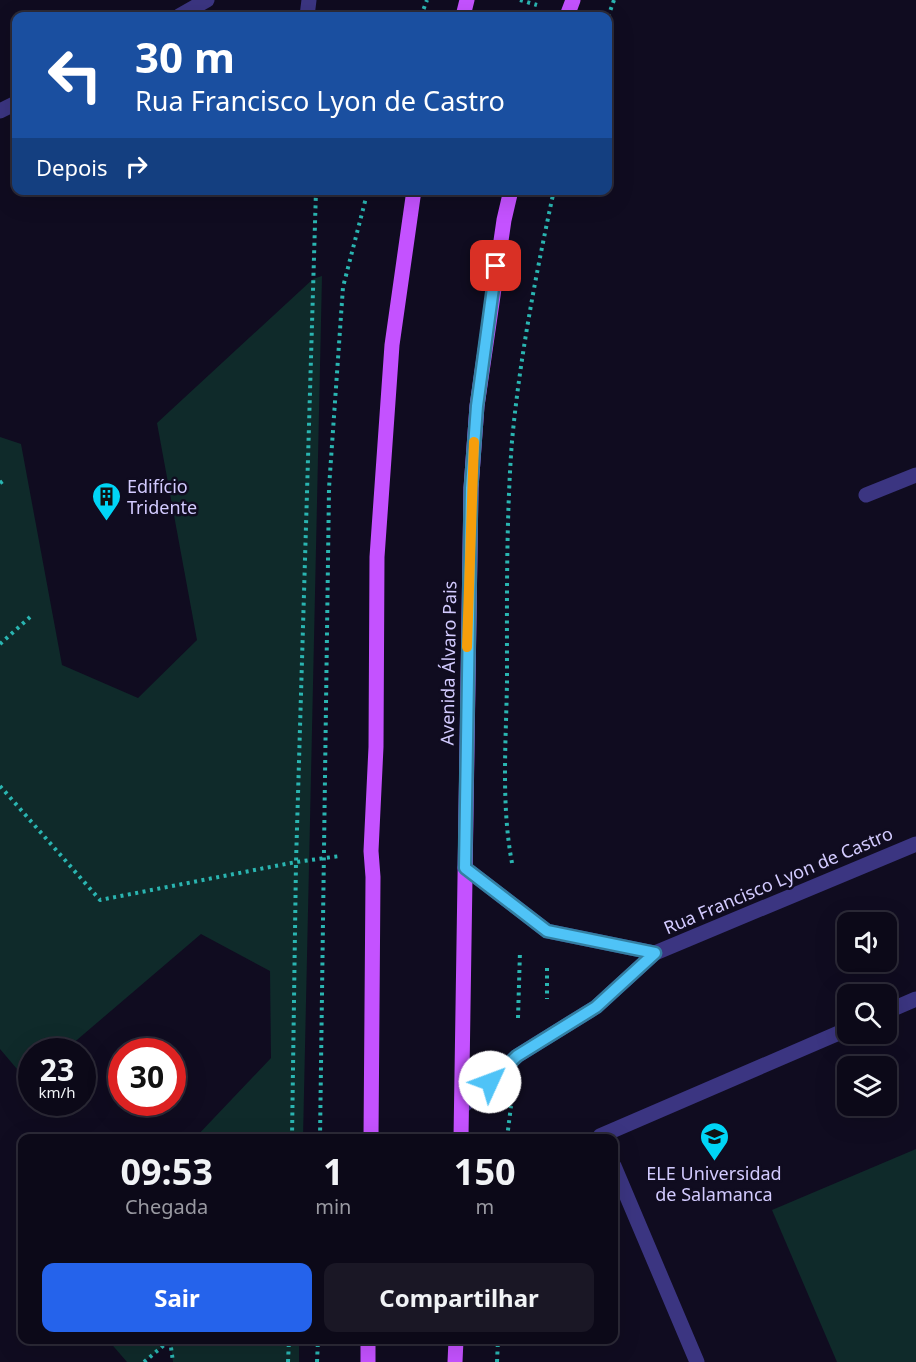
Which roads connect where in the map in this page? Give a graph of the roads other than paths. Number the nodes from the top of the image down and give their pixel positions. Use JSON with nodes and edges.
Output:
{"nodes":[{"id":1,"x":207,"y":0,"type":"edge"},
{"id":2,"x":186,"y":12,"type":"edge"},
{"id":3,"x":413,"y":195,"type":"edge"},
{"id":4,"x":510,"y":195,"type":"edge"},
{"id":5,"x":916,"y":475,"type":"edge"},
{"id":6,"x":866,"y":495,"type":"dead end"},
{"id":7,"x":916,"y":844,"type":"edge"},
{"id":8,"x":465,"y":868,"type":"junction"},
{"id":9,"x":655,"y":953,"type":"junction"},
{"id":10,"x":916,"y":999,"type":"edge"},
{"id":11,"x":897,"y":1007,"type":"edge"},
{"id":12,"x":837,"y":1034,"type":"edge"},
{"id":13,"x":462,"y":1107,"type":"junction"},
{"id":14,"x":371,"y":1134,"type":"edge"},
{"id":15,"x":461,"y":1134,"type":"edge"},
{"id":16,"x":605,"y":1134,"type":"edge"},
{"id":17,"x":618,"y":1175,"type":"edge"},
{"id":18,"x":368,"y":1344,"type":"edge"},
{"id":19,"x":456,"y":1344,"type":"edge"},
{"id":20,"x":368,"y":1362,"type":"edge"},
{"id":21,"x":455,"y":1362,"type":"edge"},
{"id":22,"x":697,"y":1362,"type":"edge"}],
"edges":[{"from":1,"to":2,"type":"street"},
{"from":3,"to":14,"type":"main road"},
{"from":4,"to":8,"type":"main road","name":"Avenida Álvaro Pais"},
{"from":5,"to":6,"type":"street"},
{"from":7,"to":9,"type":"street","name":"Rua Francisco Lyon de Castro"},
{"from":8,"to":9,"type":"street","name":"Rua Francisco Lyon de Castro"},
{"from":8,"to":13,"type":"main road","name":"Avenida Álvaro Pais"},
{"from":9,"to":13,"type":"street","name":"Rua Francisco Lyon de Castro"},
{"from":10,"to":11,"type":"street"},
{"from":12,"to":16,"type":"street"},
{"from":13,"to":15,"type":"main road","name":"Avenida Álvaro Pais"},
{"from":17,"to":22,"type":"street"},
{"from":18,"to":20,"type":"main road"},
{"from":19,"to":21,"type":"main road"}]}
